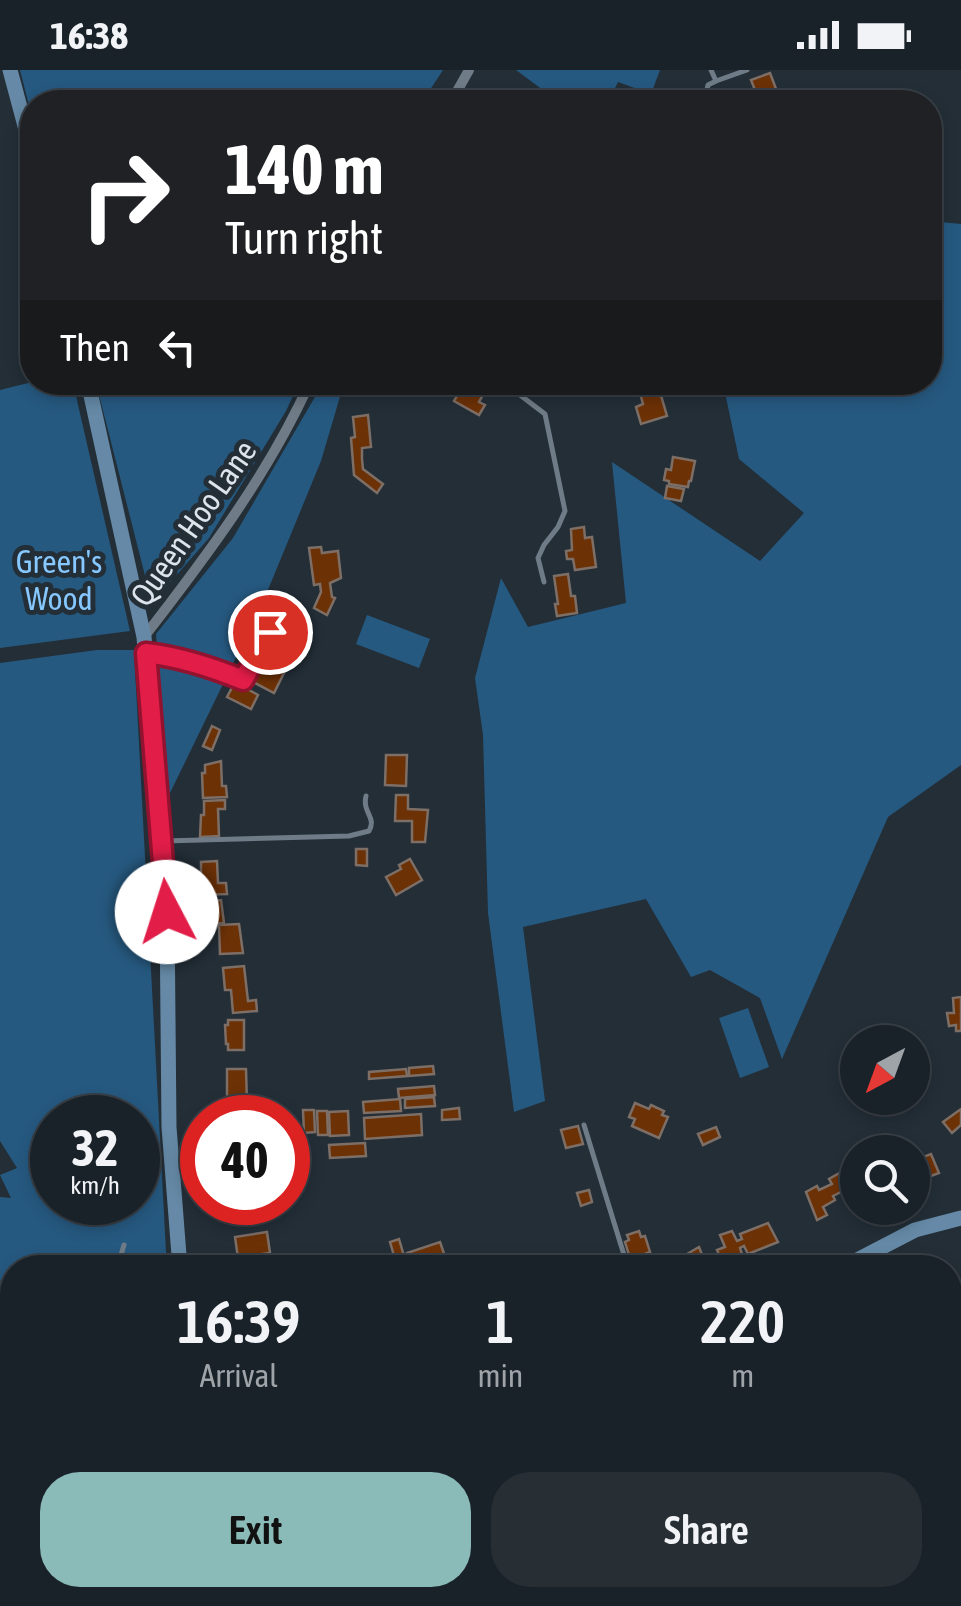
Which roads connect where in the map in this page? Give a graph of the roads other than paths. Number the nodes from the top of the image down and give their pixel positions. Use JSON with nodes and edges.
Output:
{"nodes":[{"id":1,"x":10,"y":70,"type":"edge"},
{"id":2,"x":711,"y":70,"type":"edge"},
{"id":3,"x":746,"y":70,"type":"edge"},
{"id":4,"x":716,"y":81,"type":"junction"},
{"id":5,"x":707,"y":90,"type":"edge"},
{"id":6,"x":20,"y":107,"type":"edge"},
{"id":7,"x":91,"y":395,"type":"edge"},
{"id":8,"x":304,"y":395,"type":"edge"},
{"id":9,"x":519,"y":395,"type":"edge"},
{"id":10,"x":544,"y":582,"type":"dead end"},
{"id":11,"x":270,"y":632,"type":"dead end"},
{"id":12,"x":145,"y":645,"type":"junction"},
{"id":13,"x":366,"y":796,"type":"dead end"},
{"id":14,"x":162,"y":841,"type":"junction"},
{"id":15,"x":584,"y":1125,"type":"dead end"},
{"id":16,"x":961,"y":1218,"type":"edge"},
{"id":17,"x":124,"y":1245,"type":"dead end"},
{"id":18,"x":121,"y":1255,"type":"edge"},
{"id":19,"x":179,"y":1255,"type":"edge"},
{"id":20,"x":624,"y":1255,"type":"edge"},
{"id":21,"x":867,"y":1255,"type":"edge"}],
"edges":[{"from":1,"to":6,"type":"street"},
{"from":2,"to":4,"type":"lane"},
{"from":3,"to":4,"type":"lane"},
{"from":4,"to":5,"type":"lane"},
{"from":7,"to":12,"type":"street"},
{"from":8,"to":12,"type":"street","name":"Queen Hoo Lane"},
{"from":9,"to":10,"type":"lane"},
{"from":11,"to":12,"type":"lane"},
{"from":12,"to":14,"type":"street"},
{"from":13,"to":14,"type":"lane"},
{"from":14,"to":19,"type":"street"},
{"from":15,"to":20,"type":"lane"},
{"from":16,"to":21,"type":"street"},
{"from":17,"to":18,"type":"lane"}]}
